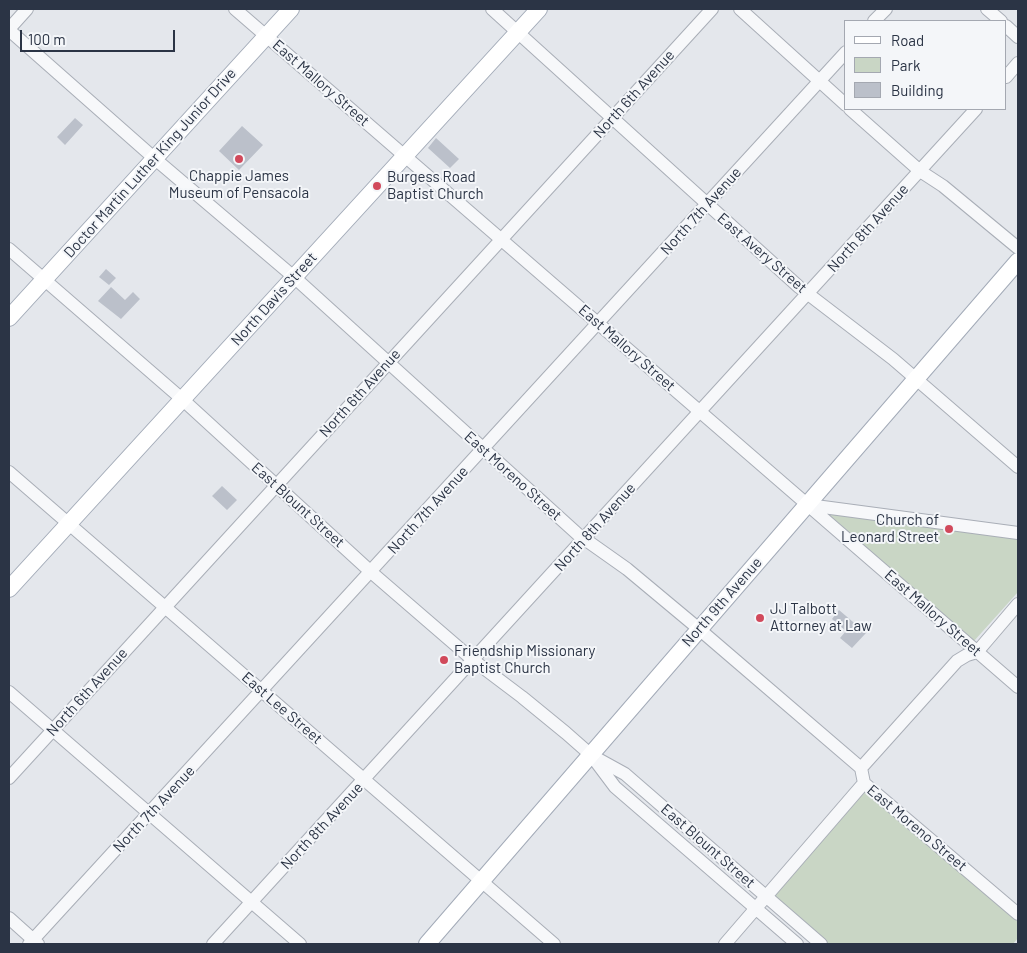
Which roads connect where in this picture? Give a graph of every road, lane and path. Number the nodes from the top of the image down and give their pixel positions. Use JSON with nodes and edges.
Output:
{"nodes":[{"id":1,"x":27,"y":9,"type":"edge"},
{"id":2,"x":235,"y":9,"type":"edge"},
{"id":3,"x":291,"y":9,"type":"edge"},
{"id":4,"x":492,"y":9,"type":"edge"},
{"id":5,"x":539,"y":9,"type":"edge"},
{"id":6,"x":712,"y":9,"type":"edge"},
{"id":7,"x":740,"y":9,"type":"edge"},
{"id":8,"x":886,"y":9,"type":"edge"},
{"id":9,"x":987,"y":9,"type":"edge"},
{"id":10,"x":875,"y":20,"type":"edge"},
{"id":11,"x":1000,"y":20,"type":"edge"},
{"id":12,"x":1007,"y":27,"type":"edge"},
{"id":13,"x":9,"y":30,"type":"edge"},
{"id":14,"x":518,"y":31,"type":"junction"},
{"id":15,"x":266,"y":36,"type":"junction"},
{"id":16,"x":1018,"y":37,"type":"edge"},
{"id":17,"x":844,"y":54,"type":"edge"},
{"id":18,"x":1018,"y":63,"type":"edge"},
{"id":19,"x":1007,"y":76,"type":"edge"},
{"id":20,"x":820,"y":82,"type":"junction"},
{"id":21,"x":844,"y":103,"type":"edge"},
{"id":22,"x":851,"y":110,"type":"edge"},
{"id":23,"x":975,"y":110,"type":"edge"},
{"id":24,"x":612,"y":117,"type":"junction"},
{"id":25,"x":405,"y":156,"type":"junction"},
{"id":26,"x":154,"y":158,"type":"junction"},
{"id":27,"x":920,"y":171,"type":"junction"},
{"id":28,"x":707,"y":204,"type":"junction"},
{"id":29,"x":501,"y":239,"type":"junction"},
{"id":30,"x":1018,"y":248,"type":"edge"},
{"id":31,"x":9,"y":249,"type":"edge"},
{"id":32,"x":1018,"y":260,"type":"edge"},
{"id":33,"x":294,"y":277,"type":"junction"},
{"id":34,"x":44,"y":279,"type":"junction"},
{"id":35,"x":808,"y":294,"type":"junction"},
{"id":36,"x":9,"y":318,"type":"edge"},
{"id":37,"x":598,"y":323,"type":"junction"},
{"id":38,"x":388,"y":362,"type":"junction"},
{"id":39,"x":916,"y":378,"type":"junction"},
{"id":40,"x":182,"y":400,"type":"junction"},
{"id":41,"x":700,"y":411,"type":"junction"},
{"id":42,"x":483,"y":450,"type":"junction"},
{"id":43,"x":1018,"y":467,"type":"edge"},
{"id":44,"x":9,"y":472,"type":"edge"},
{"id":45,"x":276,"y":485,"type":"junction"},
{"id":46,"x":808,"y":505,"type":"junction"},
{"id":47,"x":69,"y":524,"type":"junction"},
{"id":48,"x":1018,"y":533,"type":"edge"},
{"id":49,"x":583,"y":539,"type":"junction"},
{"id":50,"x":371,"y":572,"type":"junction"},
{"id":51,"x":9,"y":590,"type":"edge"},
{"id":52,"x":1018,"y":604,"type":"edge"},
{"id":53,"x":165,"y":607,"type":"junction"},
{"id":54,"x":699,"y":629,"type":"junction"},
{"id":55,"x":977,"y":652,"type":"junction"},
{"id":56,"x":473,"y":660,"type":"junction"},
{"id":57,"x":1018,"y":687,"type":"edge"},
{"id":58,"x":262,"y":691,"type":"junction"},
{"id":59,"x":9,"y":692,"type":"edge"},
{"id":60,"x":53,"y":730,"type":"junction"},
{"id":61,"x":591,"y":755,"type":"junction"},
{"id":62,"x":861,"y":768,"type":"junction"},
{"id":63,"x":9,"y":778,"type":"edge"},
{"id":64,"x":364,"y":780,"type":"junction"},
{"id":65,"x":864,"y":783,"type":"junction"},
{"id":66,"x":150,"y":814,"type":"junction"},
{"id":67,"x":481,"y":881,"type":"junction"},
{"id":68,"x":766,"y":896,"type":"junction"},
{"id":69,"x":251,"y":902,"type":"junction"},
{"id":70,"x":756,"y":909,"type":"junction"},
{"id":71,"x":1018,"y":914,"type":"edge"},
{"id":72,"x":9,"y":918,"type":"edge"},
{"id":73,"x":33,"y":943,"type":"edge"},
{"id":74,"x":213,"y":944,"type":"edge"},
{"id":75,"x":300,"y":944,"type":"edge"},
{"id":76,"x":427,"y":944,"type":"edge"},
{"id":77,"x":554,"y":944,"type":"edge"},
{"id":78,"x":725,"y":944,"type":"edge"},
{"id":79,"x":797,"y":944,"type":"edge"},
{"id":80,"x":821,"y":944,"type":"edge"}],
"edges":[{"from":1,"to":13,"type":"street"},
{"from":2,"to":15,"type":"street","name":"East Mallory Street"},
{"from":3,"to":15,"type":"main road","name":"Doctor Martin Luther King Junior Drive"},
{"from":4,"to":14,"type":"street","name":"East Avery Street"},
{"from":5,"to":14,"type":"main road","name":"North Davis Street"},
{"from":6,"to":24,"type":"street","name":"North 6th Avenue"},
{"from":7,"to":20,"type":"street"},
{"from":8,"to":10,"type":"street"},
{"from":9,"to":11,"type":"street"},
{"from":12,"to":16,"type":"street"},
{"from":13,"to":26,"type":"street","name":"East Moreno Street"},
{"from":14,"to":24,"type":"street","name":"East Avery Street"},
{"from":14,"to":25,"type":"main road","name":"North Davis Street"},
{"from":15,"to":25,"type":"street","name":"East Mallory Street"},
{"from":15,"to":26,"type":"main road","name":"Doctor Martin Luther King Junior Drive"},
{"from":17,"to":20,"type":"street","name":"North 7th Avenue"},
{"from":18,"to":19,"type":"street"},
{"from":20,"to":21,"type":"street"},
{"from":20,"to":28,"type":"street","name":"North 7th Avenue"},
{"from":22,"to":27,"type":"street"},
{"from":23,"to":27,"type":"street","name":"North 8th Avenue"},
{"from":24,"to":28,"type":"street","name":"East Avery Street"},
{"from":24,"to":29,"type":"street","name":"North 6th Avenue"},
{"from":25,"to":29,"type":"street","name":"East Mallory Street"},
{"from":25,"to":33,"type":"main road","name":"North Davis Street"},
{"from":26,"to":33,"type":"street","name":"East Moreno Street"},
{"from":26,"to":34,"type":"main road","name":"Doctor Martin Luther King Junior Drive"},
{"from":27,"to":30,"type":"street"},
{"from":27,"to":35,"type":"street","name":"North 8th Avenue"},
{"from":28,"to":35,"type":"street","name":"East Avery Street"},
{"from":28,"to":37,"type":"street","name":"North 7th Avenue"},
{"from":29,"to":37,"type":"street","name":"East Mallory Street"},
{"from":29,"to":38,"type":"street","name":"North 6th Avenue"},
{"from":31,"to":34,"type":"street","name":"East Blount Street"},
{"from":32,"to":39,"type":"main road","name":"North 9th Avenue"},
{"from":33,"to":38,"type":"street","name":"East Moreno Street"},
{"from":33,"to":40,"type":"main road","name":"North Davis Street"},
{"from":34,"to":36,"type":"main road","name":"Doctor Martin Luther King Junior Drive"},
{"from":34,"to":40,"type":"street","name":"East Blount Street"},
{"from":35,"to":39,"type":"street","name":"East Avery Street"},
{"from":35,"to":41,"type":"street","name":"North 8th Avenue"},
{"from":37,"to":41,"type":"street","name":"East Mallory Street"},
{"from":37,"to":42,"type":"street","name":"North 7th Avenue"},
{"from":38,"to":42,"type":"street","name":"East Moreno Street"},
{"from":38,"to":45,"type":"street","name":"North 6th Avenue"},
{"from":39,"to":43,"type":"street","name":"East Avery Street"},
{"from":39,"to":46,"type":"main road","name":"North 9th Avenue"},
{"from":40,"to":45,"type":"street","name":"East Blount Street"},
{"from":40,"to":47,"type":"main road","name":"North Davis Street"},
{"from":41,"to":46,"type":"street","name":"East Mallory Street"},
{"from":41,"to":49,"type":"street","name":"North 8th Avenue"},
{"from":42,"to":49,"type":"street","name":"East Moreno Street"},
{"from":42,"to":50,"type":"street","name":"North 7th Avenue"},
{"from":44,"to":47,"type":"street","name":"East Lee Street"},
{"from":45,"to":50,"type":"street","name":"East Blount Street"},
{"from":45,"to":53,"type":"street","name":"North 6th Avenue"},
{"from":46,"to":48,"type":"street"},
{"from":46,"to":54,"type":"main road","name":"North 9th Avenue"},
{"from":46,"to":55,"type":"street","name":"East Mallory Street"},
{"from":47,"to":51,"type":"main road","name":"North Davis Street"},
{"from":47,"to":53,"type":"street","name":"East Lee Street"},
{"from":49,"to":54,"type":"street","name":"East Moreno Street"},
{"from":49,"to":56,"type":"street","name":"North 8th Avenue"},
{"from":50,"to":56,"type":"street","name":"East Blount Street"},
{"from":50,"to":58,"type":"street","name":"North 7th Avenue"},
{"from":52,"to":55,"type":"street"},
{"from":53,"to":58,"type":"street","name":"East Lee Street"},
{"from":53,"to":60,"type":"street","name":"North 6th Avenue"},
{"from":54,"to":61,"type":"main road","name":"North 9th Avenue"},
{"from":54,"to":62,"type":"street","name":"East Moreno Street"},
{"from":55,"to":57,"type":"street","name":"East Mallory Street"},
{"from":55,"to":62,"type":"street"},
{"from":56,"to":61,"type":"street","name":"East Blount Street"},
{"from":56,"to":64,"type":"street","name":"North 8th Avenue"},
{"from":58,"to":64,"type":"street","name":"East Lee Street"},
{"from":58,"to":66,"type":"street","name":"North 7th Avenue"},
{"from":59,"to":60,"type":"street"},
{"from":60,"to":63,"type":"street","name":"North 6th Avenue"},
{"from":60,"to":66,"type":"street"},
{"from":61,"to":67,"type":"main road","name":"North 9th Avenue"},
{"from":61,"to":68,"type":"street","name":"East Blount Street"},
{"from":61,"to":70,"type":"street","name":"East Blount Street"},
{"from":62,"to":65,"type":"street","name":"East Moreno Street"},
{"from":64,"to":67,"type":"street","name":"East Lee Street"},
{"from":64,"to":69,"type":"street","name":"North 8th Avenue"},
{"from":65,"to":68,"type":"street"},
{"from":65,"to":71,"type":"street","name":"East Moreno Street"},
{"from":66,"to":69,"type":"street"},
{"from":66,"to":73,"type":"street","name":"North 7th Avenue"},
{"from":67,"to":76,"type":"main road","name":"North 9th Avenue"},
{"from":67,"to":77,"type":"street","name":"East Lee Street"},
{"from":68,"to":70,"type":"street"},
{"from":68,"to":80,"type":"street","name":"East Blount Street"},
{"from":69,"to":74,"type":"street","name":"North 8th Avenue"},
{"from":69,"to":75,"type":"street"},
{"from":70,"to":78,"type":"street"},
{"from":70,"to":79,"type":"street","name":"East Blount Street"},
{"from":72,"to":73,"type":"street"}]}
